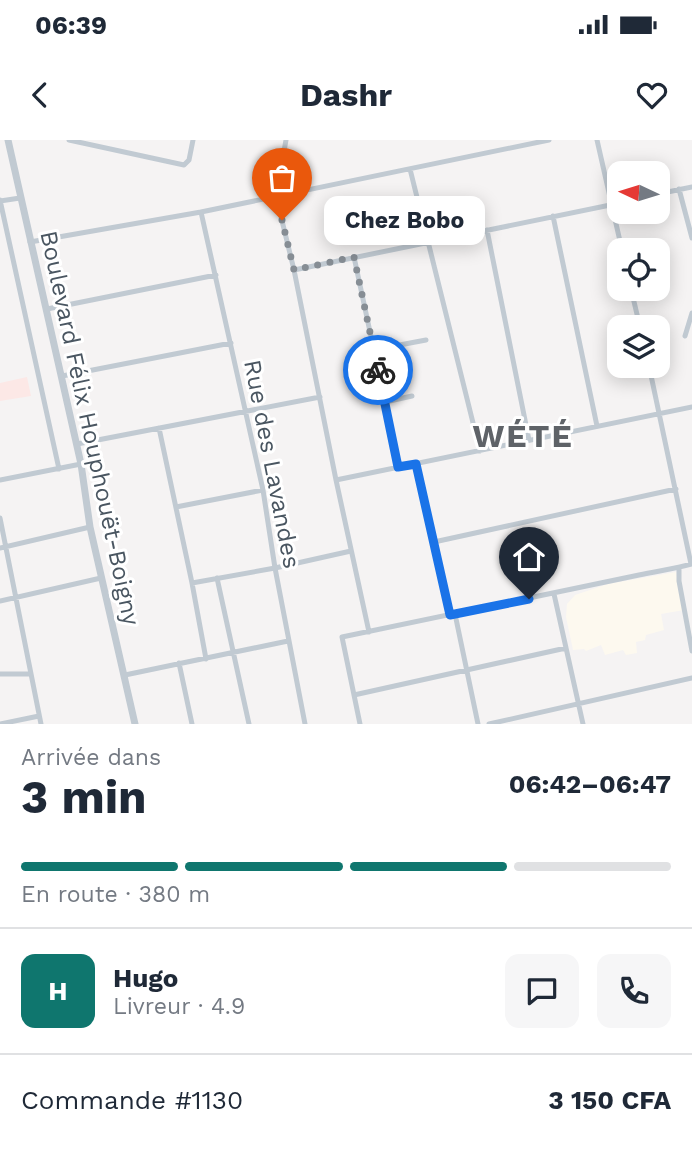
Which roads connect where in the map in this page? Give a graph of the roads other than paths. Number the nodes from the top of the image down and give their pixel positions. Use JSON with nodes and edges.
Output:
{"nodes":[{"id":1,"x":8,"y":140,"type":"edge"},
{"id":2,"x":69,"y":140,"type":"edge"},
{"id":3,"x":193,"y":140,"type":"edge"},
{"id":4,"x":286,"y":140,"type":"edge"},
{"id":5,"x":503,"y":140,"type":"edge"},
{"id":6,"x":549,"y":140,"type":"edge"},
{"id":7,"x":597,"y":140,"type":"edge"},
{"id":8,"x":505,"y":149,"type":"junction"},
{"id":9,"x":410,"y":169,"type":"junction"},
{"id":10,"x":607,"y":183,"type":"edge"},
{"id":11,"x":692,"y":187,"type":"edge"},
{"id":12,"x":679,"y":189,"type":"junction"},
{"id":13,"x":670,"y":191,"type":"edge"},
{"id":14,"x":276,"y":196,"type":"junction"},
{"id":15,"x":20,"y":198,"type":"junction"},
{"id":16,"x":0,"y":201,"type":"edge"},
{"id":17,"x":607,"y":205,"type":"edge"},
{"id":18,"x":201,"y":212,"type":"junction"},
{"id":19,"x":553,"y":216,"type":"junction"},
{"id":20,"x":487,"y":230,"type":"junction"},
{"id":21,"x":692,"y":238,"type":"edge"},
{"id":22,"x":428,"y":241,"type":"junction"},
{"id":23,"x":30,"y":242,"type":"junction"},
{"id":24,"x":354,"y":257,"type":"junction"},
{"id":25,"x":294,"y":270,"type":"junction"},
{"id":26,"x":216,"y":275,"type":"junction"},
{"id":27,"x":47,"y":309,"type":"junction"},
{"id":28,"x":692,"y":313,"type":"edge"},
{"id":29,"x":685,"y":336,"type":"dead end"},
{"id":30,"x":426,"y":340,"type":"dead end"},
{"id":31,"x":231,"y":343,"type":"junction"},
{"id":32,"x":373,"y":350,"type":"junction"},
{"id":33,"x":62,"y":376,"type":"junction"},
{"id":34,"x":652,"y":378,"type":"edge"},
{"id":35,"x":412,"y":396,"type":"dead end"},
{"id":36,"x":320,"y":397,"type":"junction"},
{"id":37,"x":385,"y":402,"type":"junction"},
{"id":38,"x":692,"y":407,"type":"edge"},
{"id":39,"x":247,"y":412,"type":"junction"},
{"id":40,"x":660,"y":414,"type":"junction"},
{"id":41,"x":597,"y":426,"type":"junction"},
{"id":42,"x":159,"y":428,"type":"junction"},
{"id":43,"x":529,"y":440,"type":"junction"},
{"id":44,"x":76,"y":444,"type":"junction"},
{"id":45,"x":480,"y":451,"type":"junction"},
{"id":46,"x":81,"y":464,"type":"junction"},
{"id":47,"x":416,"y":464,"type":"junction"},
{"id":48,"x":398,"y":467,"type":"junction"},
{"id":49,"x":59,"y":469,"type":"junction"},
{"id":50,"x":0,"y":471,"type":"edge"},
{"id":51,"x":1,"y":480,"type":"edge"},
{"id":52,"x":336,"y":480,"type":"junction"},
{"id":53,"x":676,"y":489,"type":"junction"},
{"id":54,"x":263,"y":490,"type":"junction"},
{"id":55,"x":176,"y":507,"type":"junction"},
{"id":56,"x":0,"y":518,"type":"edge"},
{"id":57,"x":90,"y":527,"type":"junction"},
{"id":58,"x":434,"y":541,"type":"junction"},
{"id":59,"x":3,"y":548,"type":"edge"},
{"id":60,"x":351,"y":551,"type":"junction"},
{"id":61,"x":692,"y":564,"type":"edge"},
{"id":62,"x":275,"y":568,"type":"junction"},
{"id":63,"x":679,"y":568,"type":"junction"},
{"id":64,"x":101,"y":578,"type":"junction"},
{"id":65,"x":217,"y":579,"type":"junction"},
{"id":66,"x":192,"y":583,"type":"junction"},
{"id":67,"x":554,"y":593,"type":"junction"},
{"id":68,"x":16,"y":598,"type":"junction"},
{"id":69,"x":0,"y":601,"type":"edge"},
{"id":70,"x":452,"y":615,"type":"junction"},
{"id":71,"x":369,"y":632,"type":"junction"},
{"id":72,"x":691,"y":635,"type":"edge"},
{"id":73,"x":288,"y":641,"type":"junction"},
{"id":74,"x":566,"y":648,"type":"junction"},
{"id":75,"x":692,"y":651,"type":"edge"},
{"id":76,"x":234,"y":652,"type":"junction"},
{"id":77,"x":206,"y":659,"type":"junction"},
{"id":78,"x":179,"y":663,"type":"junction"},
{"id":79,"x":467,"y":671,"type":"junction"},
{"id":80,"x":0,"y":674,"type":"edge"},
{"id":81,"x":30,"y":674,"type":"junction"},
{"id":82,"x":125,"y":675,"type":"junction"},
{"id":83,"x":692,"y":678,"type":"edge"},
{"id":84,"x":354,"y":695,"type":"junction"},
{"id":85,"x":579,"y":705,"type":"junction"},
{"id":86,"x":39,"y":716,"type":"junction"},
{"id":87,"x":0,"y":724,"type":"edge"},
{"id":88,"x":41,"y":724,"type":"edge"},
{"id":89,"x":135,"y":724,"type":"edge"},
{"id":90,"x":192,"y":724,"type":"edge"},
{"id":91,"x":249,"y":724,"type":"edge"},
{"id":92,"x":304,"y":724,"type":"edge"},
{"id":93,"x":360,"y":724,"type":"edge"},
{"id":94,"x":478,"y":724,"type":"edge"},
{"id":95,"x":489,"y":724,"type":"edge"},
{"id":96,"x":583,"y":724,"type":"edge"}],
"edges":[{"from":1,"to":15,"type":"street","name":"Boulevard Félix Houphouët-Boigny"},
{"from":2,"to":3,"type":"street"},
{"from":4,"to":14,"type":"street"},
{"from":5,"to":8,"type":"street"},
{"from":6,"to":8,"type":"street"},
{"from":7,"to":10,"type":"street"},
{"from":8,"to":9,"type":"street"},
{"from":9,"to":14,"type":"street"},
{"from":9,"to":22,"type":"street"},
{"from":11,"to":12,"type":"street"},
{"from":12,"to":13,"type":"street"},
{"from":12,"to":21,"type":"street"},
{"from":14,"to":18,"type":"street"},
{"from":14,"to":25,"type":"street"},
{"from":15,"to":16,"type":"street"},
{"from":15,"to":23,"type":"street","name":"Boulevard Félix Houphouët-Boigny"},
{"from":16,"to":49,"type":"street"},
{"from":17,"to":19,"type":"street"},
{"from":18,"to":23,"type":"street"},
{"from":18,"to":26,"type":"street","name":"Rue des Lavandes"},
{"from":19,"to":20,"type":"street"},
{"from":19,"to":41,"type":"street"},
{"from":20,"to":22,"type":"street"},
{"from":20,"to":43,"type":"street"},
{"from":22,"to":24,"type":"street"},
{"from":22,"to":45,"type":"street"},
{"from":23,"to":27,"type":"street","name":"Boulevard Félix Houphouët-Boigny"},
{"from":24,"to":25,"type":"street"},
{"from":24,"to":32,"type":"street"},
{"from":25,"to":36,"type":"street"},
{"from":26,"to":27,"type":"street"},
{"from":26,"to":31,"type":"street","name":"Rue des Lavandes"},
{"from":27,"to":33,"type":"street","name":"Boulevard Félix Houphouët-Boigny"},
{"from":28,"to":29,"type":"street"},
{"from":30,"to":32,"type":"street"},
{"from":31,"to":33,"type":"street"},
{"from":31,"to":39,"type":"street","name":"Rue des Lavandes"},
{"from":32,"to":37,"type":"street"},
{"from":33,"to":44,"type":"street","name":"Boulevard Félix Houphouët-Boigny"},
{"from":34,"to":40,"type":"street"},
{"from":35,"to":37,"type":"street"},
{"from":36,"to":39,"type":"street"},
{"from":36,"to":52,"type":"street"},
{"from":37,"to":48,"type":"street"},
{"from":38,"to":40,"type":"street"},
{"from":39,"to":42,"type":"street"},
{"from":39,"to":54,"type":"street","name":"Rue des Lavandes"},
{"from":40,"to":41,"type":"street"},
{"from":40,"to":53,"type":"street"},
{"from":41,"to":43,"type":"street"},
{"from":42,"to":44,"type":"street"},
{"from":42,"to":55,"type":"street"},
{"from":43,"to":45,"type":"street"},
{"from":44,"to":46,"type":"street","name":"Boulevard Félix Houphouët-Boigny"},
{"from":45,"to":47,"type":"street"},
{"from":46,"to":49,"type":"street"},
{"from":46,"to":57,"type":"street","name":"Boulevard Félix Houphouët-Boigny"},
{"from":47,"to":48,"type":"street"},
{"from":47,"to":58,"type":"street"},
{"from":48,"to":52,"type":"street"},
{"from":49,"to":51,"type":"street"},
{"from":50,"to":51,"type":"street"},
{"from":52,"to":60,"type":"street"},
{"from":53,"to":58,"type":"street"},
{"from":53,"to":61,"type":"street"},
{"from":54,"to":55,"type":"street"},
{"from":54,"to":62,"type":"street","name":"Rue des Lavandes"},
{"from":55,"to":66,"type":"street"},
{"from":56,"to":59,"type":"street"},
{"from":57,"to":59,"type":"street"},
{"from":57,"to":64,"type":"street","name":"Boulevard Félix Houphouët-Boigny"},
{"from":58,"to":70,"type":"street"},
{"from":59,"to":68,"type":"street"},
{"from":60,"to":62,"type":"street"},
{"from":60,"to":71,"type":"street"},
{"from":61,"to":63,"type":"street"},
{"from":62,"to":65,"type":"street"},
{"from":62,"to":73,"type":"street","name":"Rue des Lavandes"},
{"from":63,"to":67,"type":"street"},
{"from":63,"to":72,"type":"street"},
{"from":64,"to":68,"type":"street"},
{"from":64,"to":82,"type":"street","name":"Boulevard Félix Houphouët-Boigny"},
{"from":65,"to":66,"type":"street"},
{"from":65,"to":76,"type":"street"},
{"from":66,"to":77,"type":"street"},
{"from":67,"to":70,"type":"street"},
{"from":67,"to":74,"type":"street"},
{"from":68,"to":69,"type":"street"},
{"from":68,"to":81,"type":"street"},
{"from":70,"to":71,"type":"street"},
{"from":70,"to":79,"type":"street"},
{"from":71,"to":84,"type":"street"},
{"from":72,"to":75,"type":"street"},
{"from":73,"to":76,"type":"street"},
{"from":73,"to":92,"type":"street","name":"Rue des Lavandes"},
{"from":74,"to":79,"type":"street"},
{"from":74,"to":85,"type":"street"},
{"from":76,"to":77,"type":"street"},
{"from":76,"to":91,"type":"street"},
{"from":77,"to":78,"type":"street"},
{"from":78,"to":82,"type":"street"},
{"from":78,"to":90,"type":"street"},
{"from":79,"to":84,"type":"street"},
{"from":79,"to":94,"type":"street"},
{"from":80,"to":81,"type":"street"},
{"from":81,"to":86,"type":"street"},
{"from":82,"to":89,"type":"street","name":"Boulevard Félix Houphouët-Boigny"},
{"from":83,"to":85,"type":"street"},
{"from":84,"to":93,"type":"street"},
{"from":85,"to":95,"type":"street"},
{"from":85,"to":96,"type":"street"},
{"from":86,"to":87,"type":"street"},
{"from":86,"to":88,"type":"street"}]}
